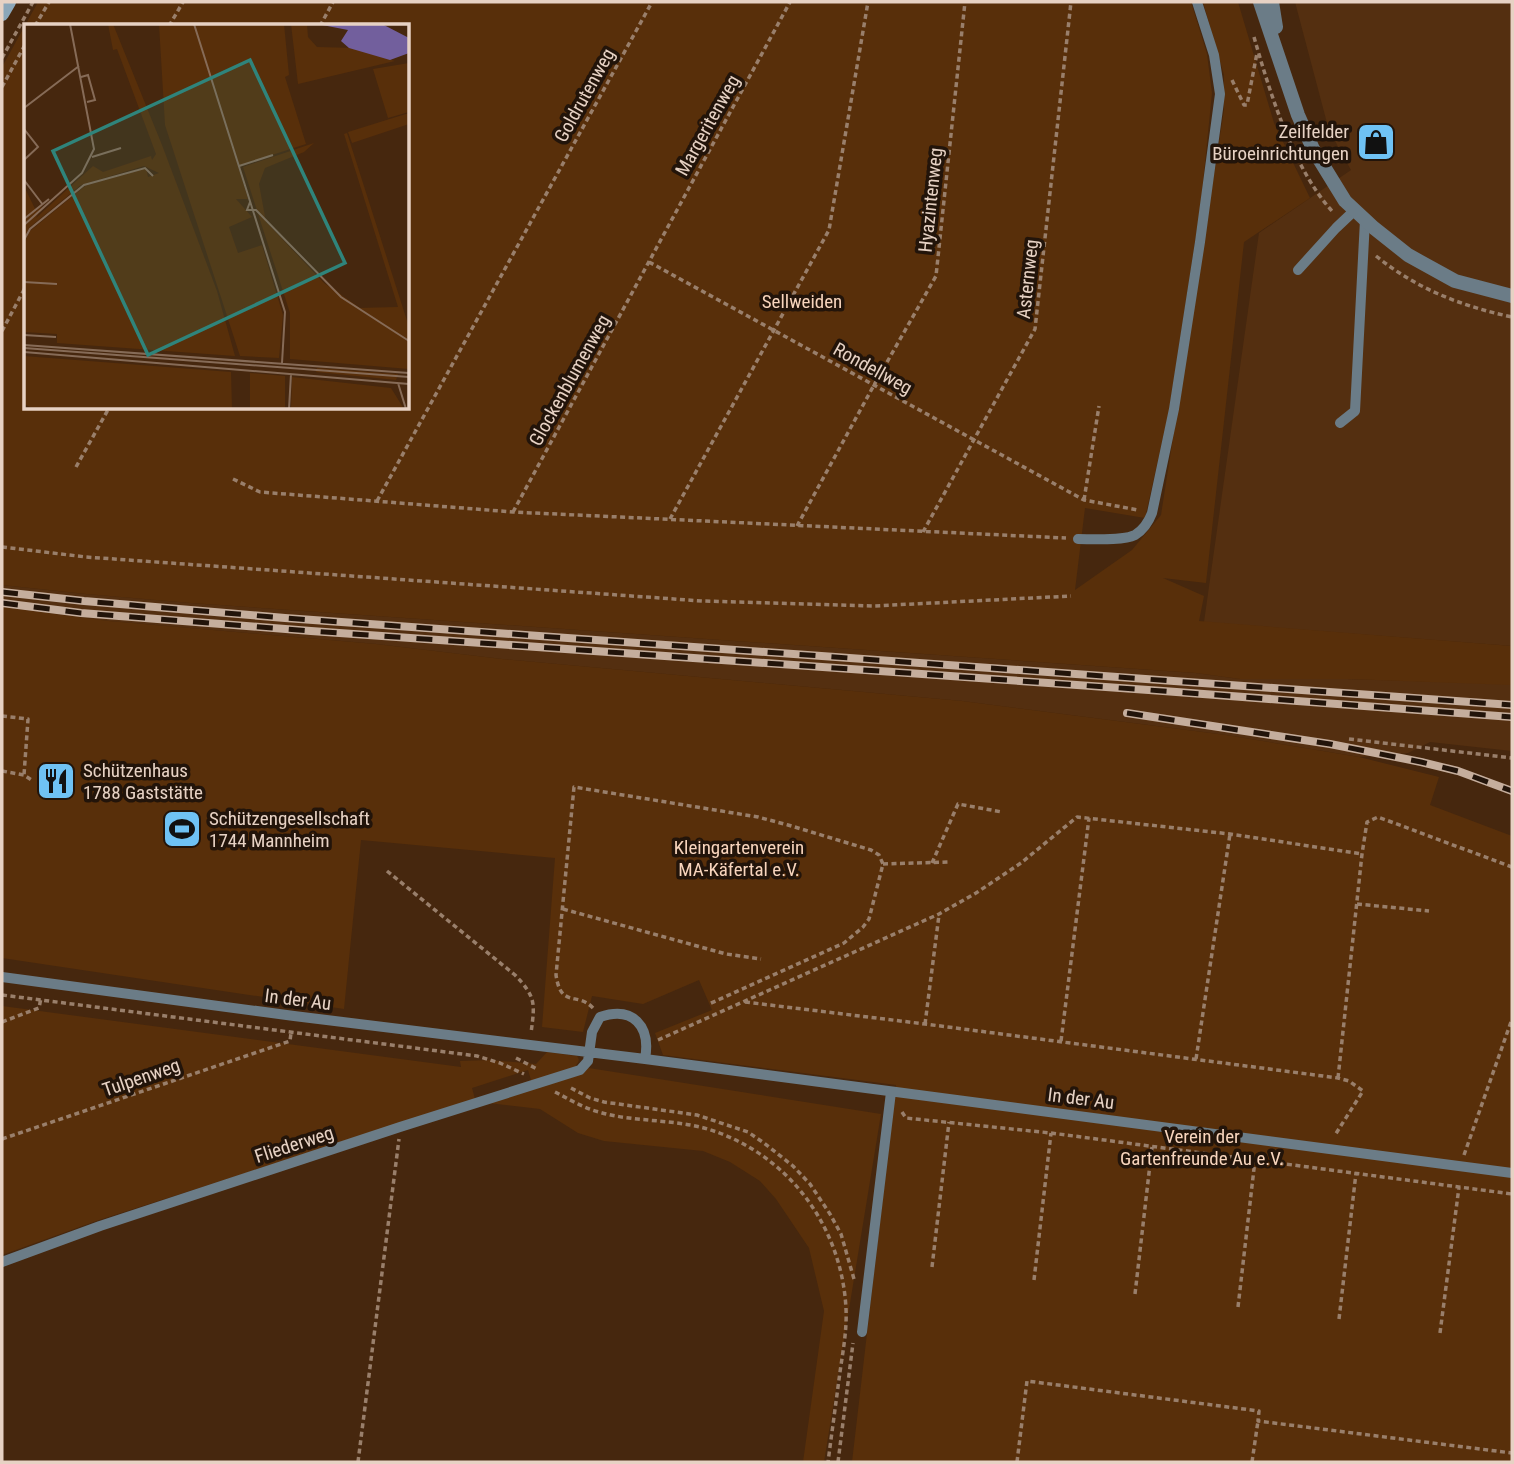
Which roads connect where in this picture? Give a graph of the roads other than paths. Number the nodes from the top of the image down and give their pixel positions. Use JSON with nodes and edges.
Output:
{"nodes":[{"id":1,"x":9,"y":2,"type":"edge"},
{"id":2,"x":1197,"y":2,"type":"edge"},
{"id":3,"x":1261,"y":2,"type":"edge"},
{"id":4,"x":1272,"y":2,"type":"edge"},
{"id":5,"x":2,"y":14,"type":"edge"},
{"id":6,"x":1282,"y":66,"type":"junction"},
{"id":7,"x":1360,"y":215,"type":"junction"},
{"id":8,"x":1298,"y":270,"type":"dead end"},
{"id":9,"x":1512,"y":296,"type":"edge"},
{"id":10,"x":1340,"y":423,"type":"dead end"},
{"id":11,"x":1078,"y":539,"type":"road end"},
{"id":12,"x":2,"y":977,"type":"edge"},
{"id":13,"x":589,"y":1053,"type":"junction"},
{"id":14,"x":645,"y":1059,"type":"junction"},
{"id":15,"x":891,"y":1092,"type":"junction"},
{"id":16,"x":1512,"y":1173,"type":"edge"},
{"id":17,"x":2,"y":1262,"type":"edge"},
{"id":18,"x":858,"y":1331,"type":"road end"}],
"edges":[{"from":1,"to":5,"type":"main road"},
{"from":2,"to":11,"type":"lane"},
{"from":3,"to":6,"type":"street"},
{"from":4,"to":6,"type":"street"},
{"from":6,"to":7,"type":"street"},
{"from":7,"to":8,"type":"lane"},
{"from":7,"to":9,"type":"street"},
{"from":7,"to":10,"type":"lane"},
{"from":12,"to":13,"type":"lane","name":"In der Au"},
{"from":13,"to":14,"type":"lane","name":"In der Au"},
{"from":13,"to":14,"type":"lane"},
{"from":13,"to":17,"type":"lane","name":"Fliederweg"},
{"from":14,"to":15,"type":"lane","name":"In der Au"},
{"from":15,"to":16,"type":"lane","name":"In der Au"},
{"from":15,"to":18,"type":"lane"}]}
